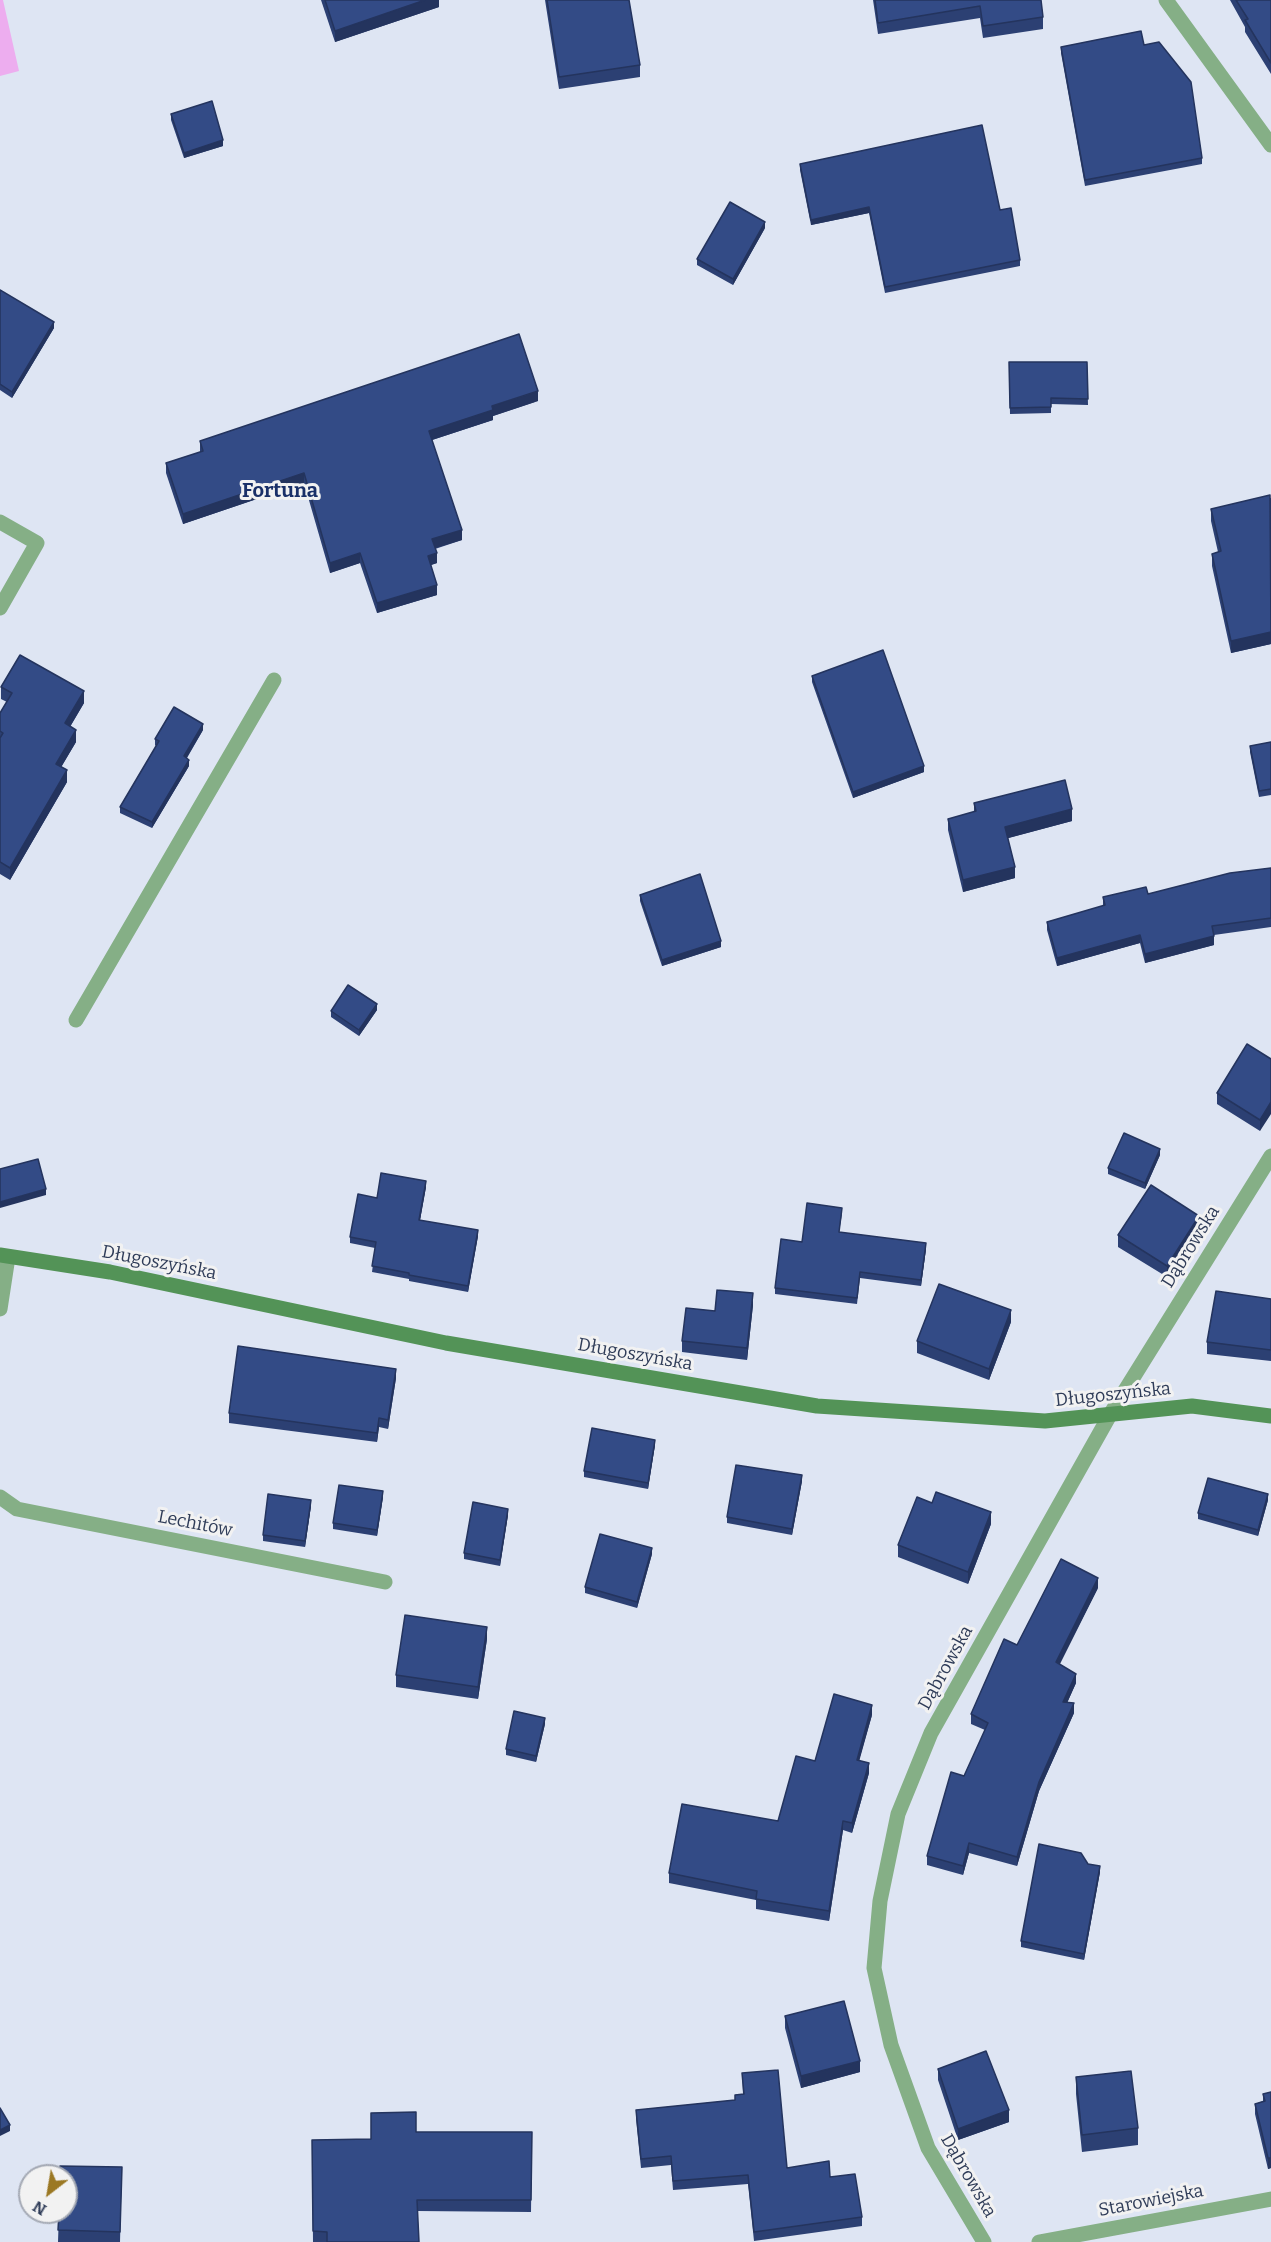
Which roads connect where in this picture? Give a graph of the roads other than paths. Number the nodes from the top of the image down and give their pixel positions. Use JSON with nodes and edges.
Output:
{"nodes":[{"id":1,"x":1166,"y":0,"type":"edge"},
{"id":2,"x":1271,"y":145,"type":"edge"},
{"id":3,"x":0,"y":522,"type":"edge"},
{"id":4,"x":0,"y":608,"type":"edge"},
{"id":5,"x":274,"y":680,"type":"dead end"},
{"id":6,"x":76,"y":1020,"type":"dead end"},
{"id":7,"x":1271,"y":1156,"type":"edge"},
{"id":8,"x":4,"y":1256,"type":"edge"},
{"id":9,"x":0,"y":1309,"type":"edge"},
{"id":10,"x":1111,"y":1413,"type":"junction"},
{"id":11,"x":1271,"y":1416,"type":"edge"},
{"id":12,"x":0,"y":1497,"type":"edge"},
{"id":13,"x":385,"y":1582,"type":"dead end"},
{"id":14,"x":1271,"y":2199,"type":"edge"},
{"id":15,"x":984,"y":2242,"type":"edge"},
{"id":16,"x":1039,"y":2242,"type":"edge"}],
"edges":[{"from":1,"to":2,"type":"street"},
{"from":3,"to":4,"type":"street"},
{"from":5,"to":6,"type":"street"},
{"from":7,"to":10,"type":"street","name":"Dąbrowska"},
{"from":8,"to":9,"type":"street"},
{"from":8,"to":10,"type":"street","name":"Długoszyńska"},
{"from":10,"to":11,"type":"street","name":"Długoszyńska"},
{"from":10,"to":15,"type":"street","name":"Dąbrowska"},
{"from":12,"to":13,"type":"street","name":"Lechitów"},
{"from":14,"to":16,"type":"street","name":"Starowiejska"}]}
